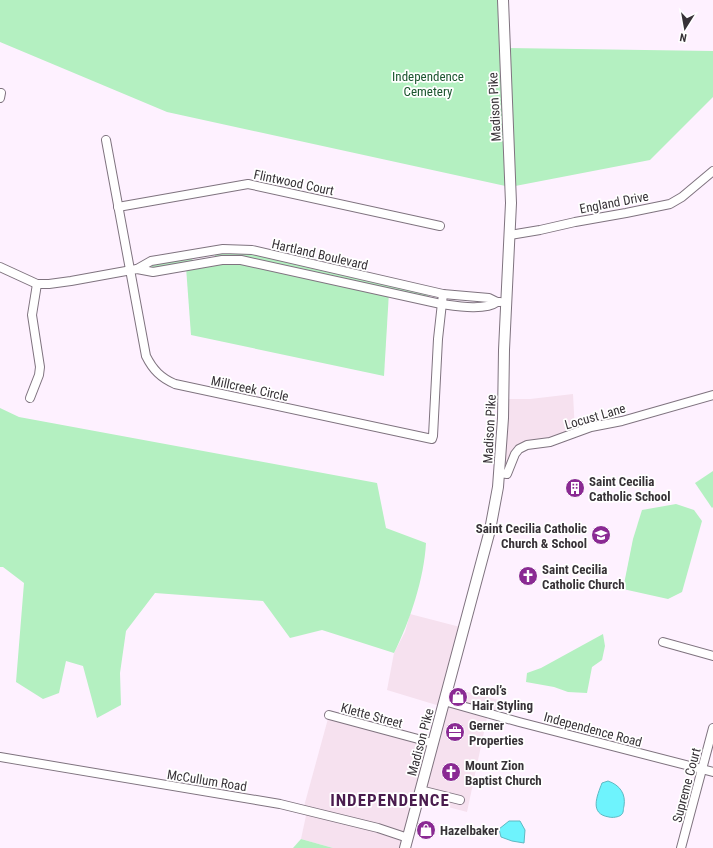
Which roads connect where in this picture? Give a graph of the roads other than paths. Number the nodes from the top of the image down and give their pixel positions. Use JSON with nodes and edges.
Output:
{"nodes":[{"id":1,"x":503,"y":0,"type":"edge"},
{"id":2,"x":106,"y":140,"type":"dead end"},
{"id":3,"x":713,"y":171,"type":"edge"},
{"id":4,"x":118,"y":207,"type":"junction"},
{"id":5,"x":440,"y":226,"type":"dead end"},
{"id":6,"x":510,"y":235,"type":"junction"},
{"id":7,"x":0,"y":266,"type":"edge"},
{"id":8,"x":134,"y":270,"type":"junction"},
{"id":9,"x":37,"y":284,"type":"junction"},
{"id":10,"x":442,"y":294,"type":"junction"},
{"id":11,"x":502,"y":302,"type":"junction"},
{"id":12,"x":441,"y":304,"type":"junction"},
{"id":13,"x":713,"y":395,"type":"edge"},
{"id":14,"x":30,"y":398,"type":"dead end"},
{"id":15,"x":499,"y":474,"type":"junction"},
{"id":16,"x":663,"y":642,"type":"dead end"},
{"id":17,"x":713,"y":656,"type":"edge"},
{"id":18,"x":444,"y":701,"type":"junction"},
{"id":19,"x":329,"y":715,"type":"dead end"},
{"id":20,"x":713,"y":728,"type":"edge"},
{"id":21,"x":433,"y":744,"type":"junction"},
{"id":22,"x":0,"y":757,"type":"edge"},
{"id":23,"x":702,"y":770,"type":"junction"},
{"id":24,"x":713,"y":772,"type":"edge"},
{"id":25,"x":420,"y":790,"type":"junction"},
{"id":26,"x":460,"y":800,"type":"dead end"},
{"id":27,"x":406,"y":843,"type":"edge"},
{"id":28,"x":681,"y":848,"type":"edge"}],
"edges":[{"from":1,"to":6,"type":"main road","name":"Madison Pike"},
{"from":2,"to":4,"type":"street","name":"Millcreek Circle"},
{"from":3,"to":6,"type":"street","name":"England Drive"},
{"from":4,"to":5,"type":"street","name":"Flintwood Court"},
{"from":4,"to":8,"type":"street","name":"Millcreek Circle"},
{"from":6,"to":11,"type":"main road","name":"Madison Pike"},
{"from":7,"to":9,"type":"street","name":"Hartland Boulevard"},
{"from":8,"to":9,"type":"street","name":"Hartland Boulevard"},
{"from":8,"to":10,"type":"street","name":"Hartland Boulevard"},
{"from":8,"to":12,"type":"street","name":"Hartland Boulevard"},
{"from":8,"to":12,"type":"street","name":"Millcreek Circle"},
{"from":9,"to":14,"type":"street"},
{"from":10,"to":11,"type":"street","name":"Hartland Boulevard"},
{"from":10,"to":12,"type":"street","name":"Millcreek Circle"},
{"from":11,"to":12,"type":"street","name":"Hartland Boulevard"},
{"from":11,"to":15,"type":"main road","name":"Madison Pike"},
{"from":13,"to":15,"type":"street","name":"Locust Lane"},
{"from":15,"to":18,"type":"main road","name":"Madison Pike"},
{"from":16,"to":17,"type":"street"},
{"from":18,"to":21,"type":"main road","name":"Madison Pike"},
{"from":18,"to":23,"type":"street","name":"Independence Road"},
{"from":19,"to":21,"type":"street","name":"Klette Street"},
{"from":20,"to":23,"type":"street","name":"Supreme Court"},
{"from":21,"to":25,"type":"main road","name":"Madison Pike"},
{"from":22,"to":27,"type":"street","name":"McCullum Road"},
{"from":23,"to":24,"type":"street","name":"Independence Road"},
{"from":23,"to":28,"type":"street","name":"Supreme Court"},
{"from":25,"to":26,"type":"street"},
{"from":25,"to":27,"type":"main road","name":"Madison Pike"}]}
